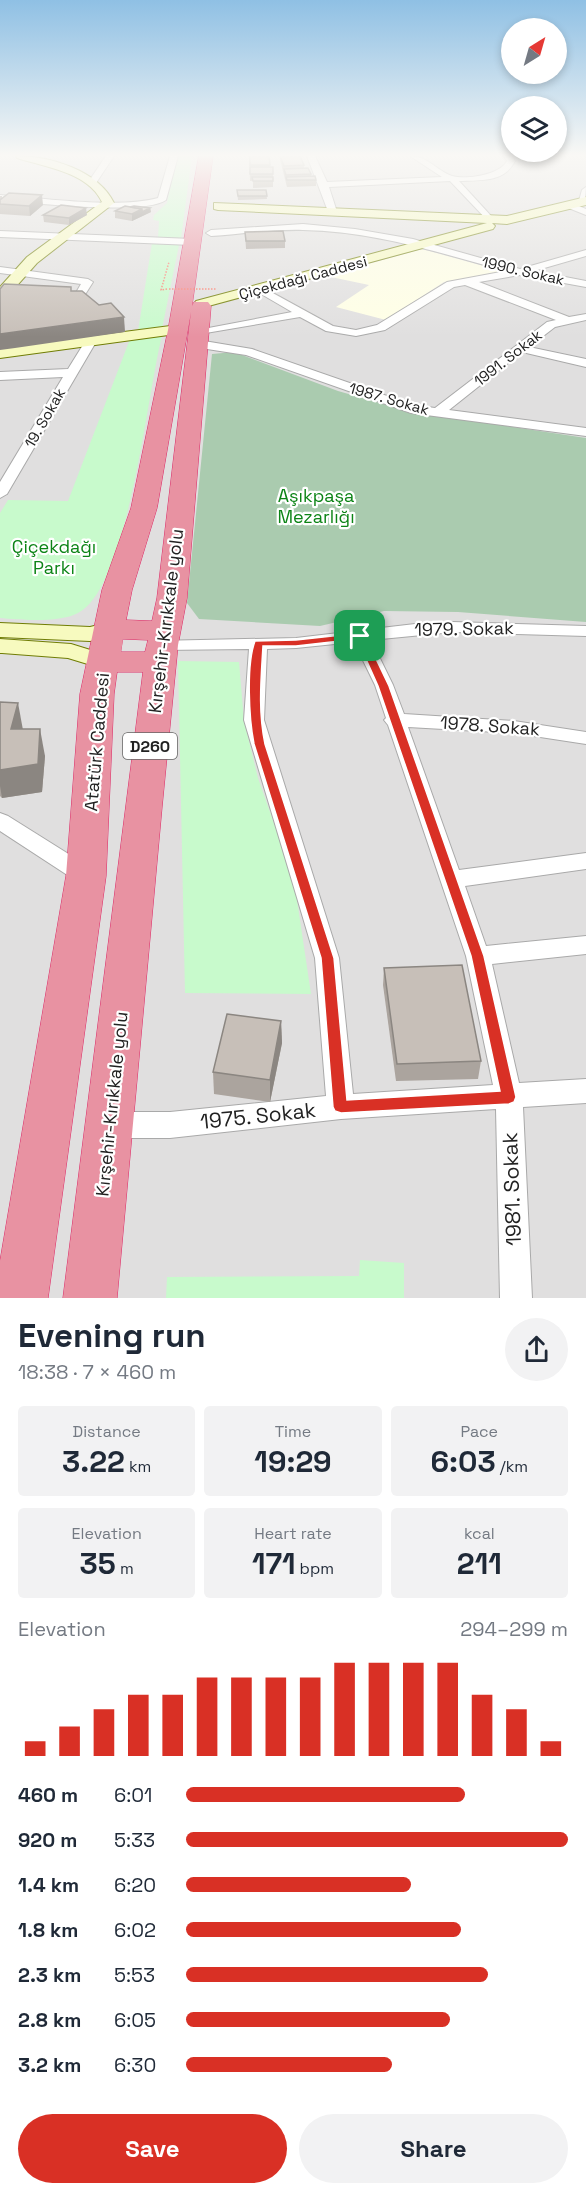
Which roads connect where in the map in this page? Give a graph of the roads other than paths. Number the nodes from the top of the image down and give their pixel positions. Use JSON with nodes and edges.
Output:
{"nodes":[{"id":1,"x":89,"y":217,"type":"edge"},
{"id":2,"x":178,"y":217,"type":"edge"},
{"id":3,"x":209,"y":217,"type":"edge"},
{"id":4,"x":244,"y":217,"type":"edge"},
{"id":5,"x":435,"y":217,"type":"edge"},
{"id":6,"x":487,"y":217,"type":"edge"},
{"id":7,"x":521,"y":217,"type":"edge"},
{"id":8,"x":489,"y":219,"type":"junction"},
{"id":9,"x":507,"y":220,"type":"junction"},
{"id":10,"x":0,"y":234,"type":"edge"},
{"id":11,"x":61,"y":237,"type":"junction"},
{"id":12,"x":424,"y":245,"type":"junction"},
{"id":13,"x":586,"y":253,"type":"edge"},
{"id":14,"x":0,"y":270,"type":"edge"},
{"id":15,"x":520,"y":272,"type":"junction"},
{"id":16,"x":19,"y":274,"type":"junction"},
{"id":17,"x":466,"y":281,"type":"junction"},
{"id":18,"x":586,"y":284,"type":"edge"},
{"id":19,"x":260,"y":290,"type":"junction"},
{"id":20,"x":4,"y":296,"type":"edge"},
{"id":21,"x":581,"y":296,"type":"dead end"},
{"id":22,"x":55,"y":298,"type":"edge"},
{"id":23,"x":302,"y":313,"type":"junction"},
{"id":24,"x":586,"y":317,"type":"edge"},
{"id":25,"x":198,"y":320,"type":"junction"},
{"id":26,"x":567,"y":320,"type":"junction"},
{"id":27,"x":90,"y":342,"type":"junction"},
{"id":28,"x":520,"y":348,"type":"junction"},
{"id":29,"x":0,"y":353,"type":"edge"},
{"id":30,"x":586,"y":363,"type":"edge"},
{"id":31,"x":72,"y":373,"type":"junction"},
{"id":32,"x":0,"y":376,"type":"edge"},
{"id":33,"x":436,"y":413,"type":"junction"},
{"id":34,"x":585,"y":431,"type":"edge"},
{"id":35,"x":0,"y":494,"type":"edge"},
{"id":36,"x":0,"y":630,"type":"edge"},
{"id":37,"x":586,"y":631,"type":"edge"},
{"id":38,"x":360,"y":636,"type":"junction"},
{"id":39,"x":258,"y":643,"type":"junction"},
{"id":40,"x":0,"y":646,"type":"edge"},
{"id":41,"x":108,"y":646,"type":"junction"},
{"id":42,"x":163,"y":646,"type":"junction"},
{"id":43,"x":394,"y":720,"type":"junction"},
{"id":44,"x":586,"y":738,"type":"edge"},
{"id":45,"x":0,"y":821,"type":"edge"},
{"id":46,"x":586,"y":861,"type":"edge"},
{"id":47,"x":86,"y":876,"type":"junction"},
{"id":48,"x":453,"y":879,"type":"junction"},
{"id":49,"x":586,"y":945,"type":"edge"},
{"id":50,"x":478,"y":956,"type":"junction"},
{"id":51,"x":586,"y":1091,"type":"edge"},
{"id":52,"x":509,"y":1097,"type":"junction"},
{"id":53,"x":341,"y":1107,"type":"junction"},
{"id":54,"x":110,"y":1125,"type":"junction"},
{"id":55,"x":21,"y":1298,"type":"edge"},
{"id":56,"x":90,"y":1298,"type":"edge"},
{"id":57,"x":516,"y":1298,"type":"edge"}],
"edges":[{"from":1,"to":11,"type":"street"},
{"from":2,"to":11,"type":"street","name":"1990. Sokak"},
{"from":3,"to":25,"type":"highway","name":"Kırşehir-Kırıkkale yolu","number":"D260"},
{"from":4,"to":12,"type":"street","name":"1990. Sokak"},
{"from":5,"to":8,"type":"street"},
{"from":6,"to":8,"type":"street"},
{"from":7,"to":9,"type":"street"},
{"from":8,"to":9,"type":"street"},
{"from":9,"to":12,"type":"street","name":"Çiçekdağı Caddesi"},
{"from":10,"to":11,"type":"street","name":"1990. Sokak"},
{"from":11,"to":16,"type":"street"},
{"from":12,"to":15,"type":"street","name":"1990. Sokak"},
{"from":12,"to":19,"type":"street","name":"Çiçekdağı Caddesi"},
{"from":13,"to":15,"type":"street"},
{"from":14,"to":16,"type":"street"},
{"from":15,"to":17,"type":"street"},
{"from":15,"to":18,"type":"street","name":"1990. Sokak"},
{"from":15,"to":21,"type":"street"},
{"from":16,"to":20,"type":"street"},
{"from":16,"to":22,"type":"street"},
{"from":17,"to":23,"type":"street"},
{"from":17,"to":26,"type":"street"},
{"from":19,"to":23,"type":"street"},
{"from":19,"to":25,"type":"street","name":"Çiçekdağı Caddesi"},
{"from":23,"to":25,"type":"street"},
{"from":24,"to":26,"type":"street","name":"1991. Sokak"},
{"from":25,"to":27,"type":"street","name":"Çiçekdağı Caddesi"},
{"from":25,"to":33,"type":"street","name":"1987. Sokak"},
{"from":25,"to":41,"type":"highway","name":"Atatürk Caddesi","number":"D260"},
{"from":25,"to":42,"type":"highway","name":"Kırşehir-Kırıkkale yolu","number":"D260"},
{"from":26,"to":28,"type":"street","name":"1991. Sokak"},
{"from":27,"to":29,"type":"street","name":"Çiçekdağı Caddesi"},
{"from":27,"to":31,"type":"street","name":"19. Sokak"},
{"from":28,"to":30,"type":"street"},
{"from":28,"to":33,"type":"street","name":"1991. Sokak"},
{"from":31,"to":32,"type":"street"},
{"from":31,"to":35,"type":"street","name":"19. Sokak"},
{"from":33,"to":34,"type":"street","name":"1987. Sokak"},
{"from":36,"to":41,"type":"street"},
{"from":37,"to":38,"type":"street","name":"1979. Sokak"},
{"from":38,"to":39,"type":"street","name":"1979. Sokak"},
{"from":38,"to":43,"type":"street","name":"1981. Sokak"},
{"from":39,"to":42,"type":"street","name":"1979. Sokak"},
{"from":39,"to":53,"type":"street"},
{"from":40,"to":41,"type":"street"},
{"from":41,"to":42,"type":"highway"},
{"from":41,"to":47,"type":"highway","name":"Atatürk Caddesi","number":"D260"},
{"from":42,"to":54,"type":"highway","name":"Kırşehir-Kırıkkale yolu","number":"D260"},
{"from":43,"to":44,"type":"street","name":"1978. Sokak"},
{"from":43,"to":48,"type":"street","name":"1981. Sokak"},
{"from":45,"to":47,"type":"street"},
{"from":46,"to":48,"type":"street"},
{"from":47,"to":55,"type":"highway","name":"Atatürk Caddesi","number":"D260"},
{"from":48,"to":50,"type":"street","name":"1981. Sokak"},
{"from":49,"to":50,"type":"street"},
{"from":50,"to":52,"type":"street","name":"1981. Sokak"},
{"from":51,"to":52,"type":"street","name":"1975. Sokak"},
{"from":52,"to":53,"type":"street","name":"1975. Sokak"},
{"from":52,"to":57,"type":"street","name":"1981. Sokak"},
{"from":53,"to":54,"type":"street","name":"1975. Sokak"},
{"from":54,"to":56,"type":"highway","name":"Kırşehir-Kırıkkale yolu","number":"D260"}]}
